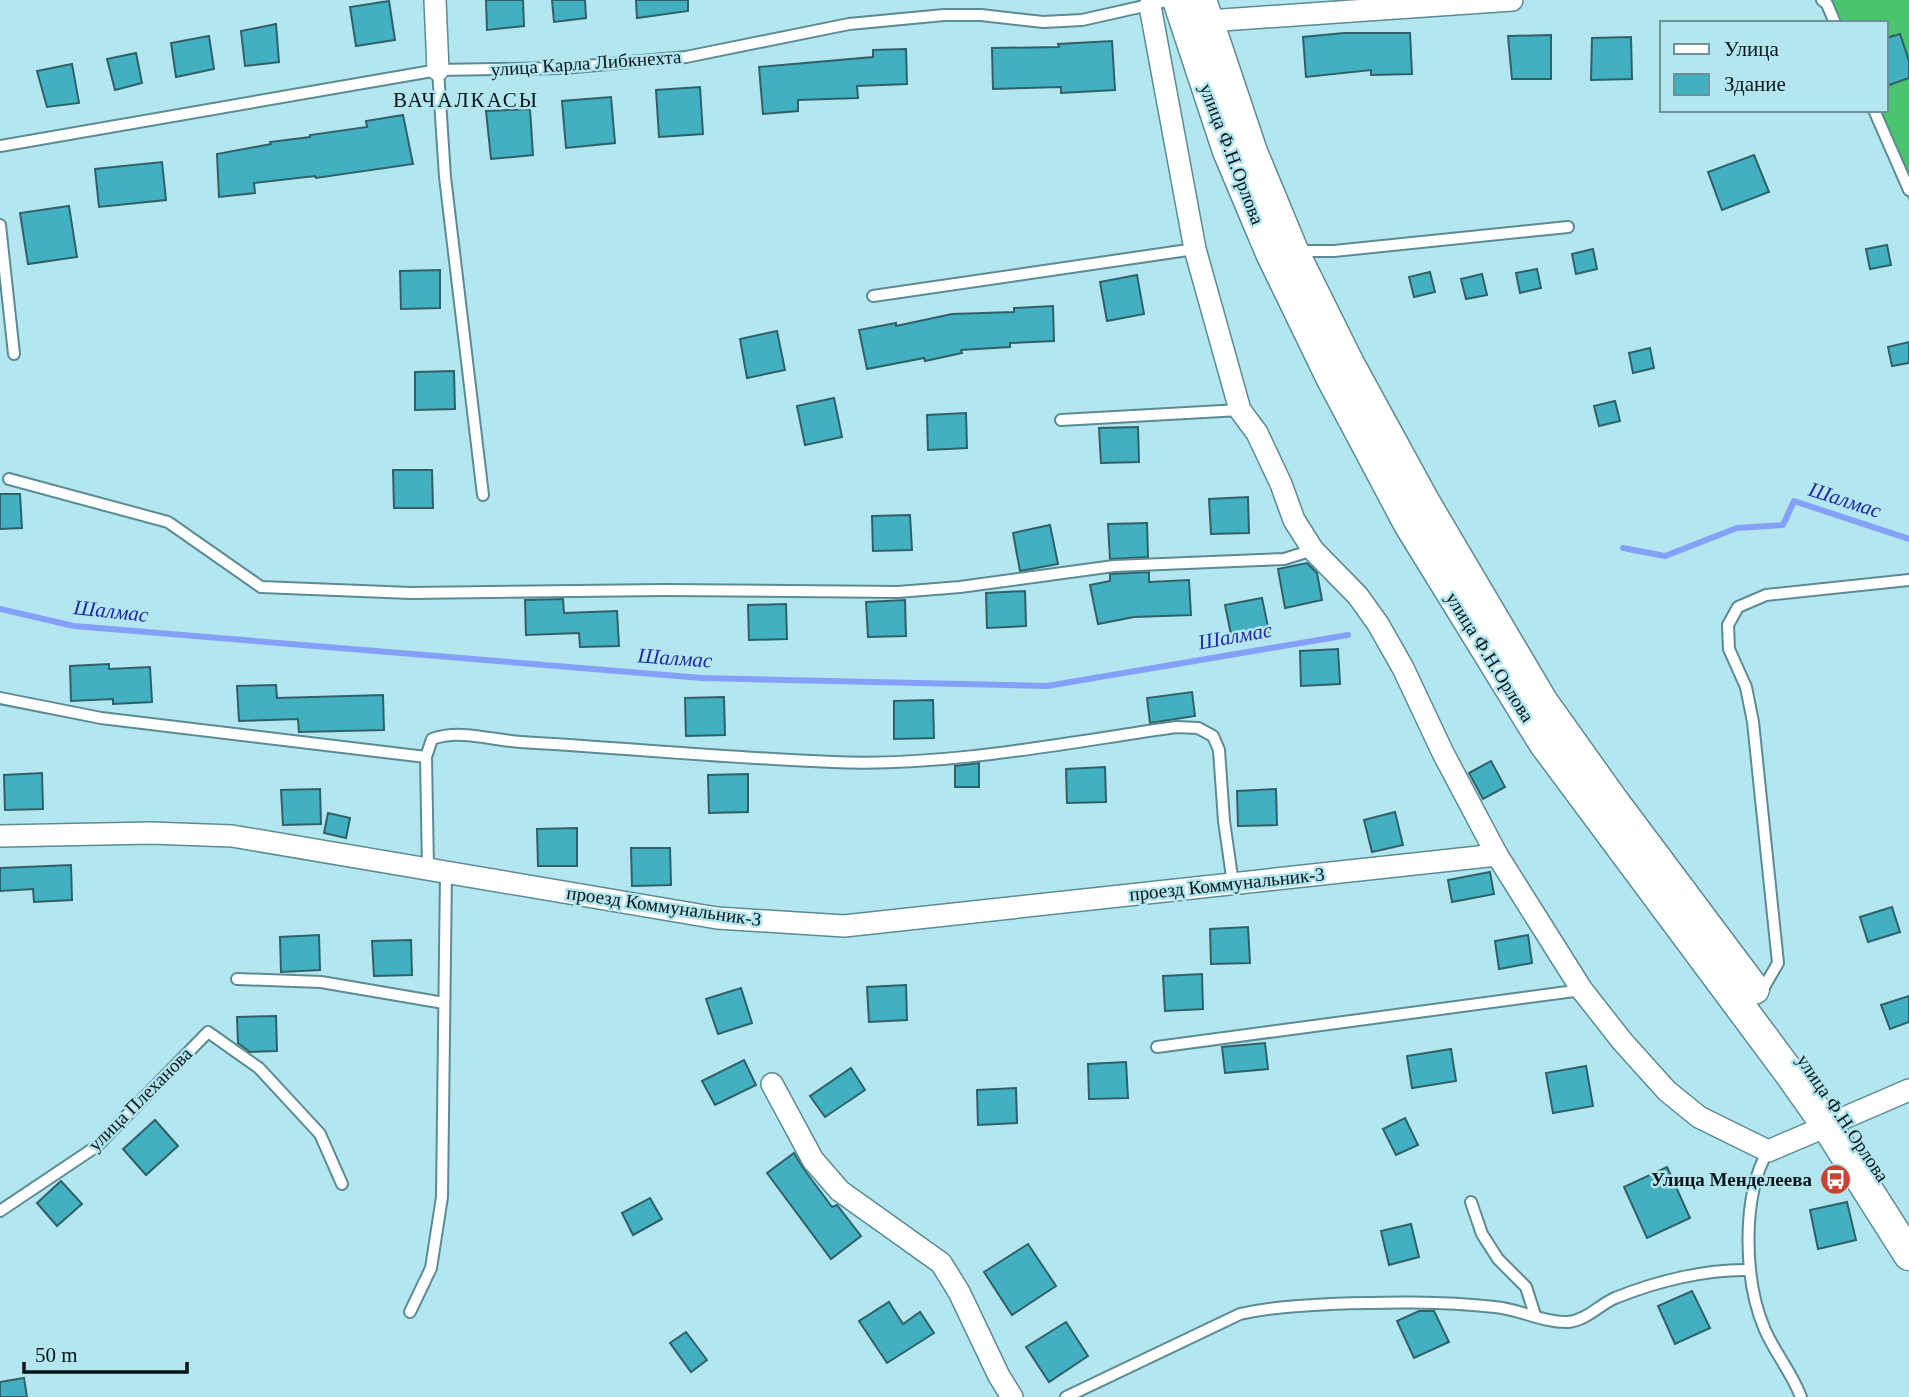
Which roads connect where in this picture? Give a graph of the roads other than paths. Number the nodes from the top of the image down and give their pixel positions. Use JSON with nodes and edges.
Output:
{"nodes":[{"id":1,"x":435,"y":0,"type":"edge"},
{"id":2,"x":1171,"y":0,"type":"edge"},
{"id":3,"x":1512,"y":0,"type":"edge"},
{"id":4,"x":1822,"y":0,"type":"edge"},
{"id":5,"x":1164,"y":3,"type":"edge"},
{"id":6,"x":1199,"y":17,"type":"edge"},
{"id":7,"x":1834,"y":21,"type":"edge"},
{"id":8,"x":438,"y":70,"type":"junction"},
{"id":9,"x":1875,"y":112,"type":"edge"},
{"id":10,"x":0,"y":146,"type":"edge"},
{"id":11,"x":1909,"y":190,"type":"edge"},
{"id":12,"x":0,"y":225,"type":"edge"},
{"id":13,"x":1568,"y":227,"type":"dead end"},
{"id":14,"x":1195,"y":249,"type":"junction"},
{"id":15,"x":1293,"y":251,"type":"junction"},
{"id":16,"x":873,"y":296,"type":"dead end"},
{"id":17,"x":14,"y":354,"type":"dead end"},
{"id":18,"x":1240,"y":410,"type":"junction"},
{"id":19,"x":1061,"y":420,"type":"dead end"},
{"id":20,"x":9,"y":480,"type":"dead end"},
{"id":21,"x":483,"y":495,"type":"dead end"},
{"id":22,"x":1313,"y":550,"type":"junction"},
{"id":23,"x":1909,"y":580,"type":"edge"},
{"id":24,"x":0,"y":698,"type":"edge"},
{"id":25,"x":426,"y":757,"type":"junction"},
{"id":26,"x":0,"y":836,"type":"edge"},
{"id":27,"x":1497,"y":855,"type":"junction"},
{"id":28,"x":437,"y":870,"type":"junction"},
{"id":29,"x":1233,"y":884,"type":"junction"},
{"id":30,"x":237,"y":979,"type":"dead end"},
{"id":31,"x":1582,"y":990,"type":"junction"},
{"id":32,"x":1759,"y":996,"type":"junction"},
{"id":33,"x":444,"y":1003,"type":"junction"},
{"id":34,"x":1157,"y":1047,"type":"dead end"},
{"id":35,"x":772,"y":1084,"type":"dead end"},
{"id":36,"x":1909,"y":1090,"type":"edge"},
{"id":37,"x":1835,"y":1122,"type":"junction"},
{"id":38,"x":1768,"y":1151,"type":"junction"},
{"id":39,"x":342,"y":1184,"type":"dead end"},
{"id":40,"x":1471,"y":1202,"type":"dead end"},
{"id":41,"x":0,"y":1211,"type":"edge"},
{"id":42,"x":1909,"y":1218,"type":"edge"},
{"id":43,"x":1909,"y":1255,"type":"edge"},
{"id":44,"x":1750,"y":1270,"type":"junction"},
{"id":45,"x":410,"y":1312,"type":"dead end"},
{"id":46,"x":1535,"y":1315,"type":"junction"},
{"id":47,"x":1012,"y":1397,"type":"edge"},
{"id":48,"x":1066,"y":1397,"type":"edge"},
{"id":49,"x":1801,"y":1397,"type":"edge"}],
"edges":[{"from":1,"to":8,"type":"street"},
{"from":2,"to":5,"type":"lane","name":"улица Карла Либкнехта"},
{"from":3,"to":6,"type":"street"},
{"from":4,"to":7,"type":"lane"},
{"from":5,"to":6,"type":"street","name":"улица Ф.Н.Орлова"},
{"from":5,"to":8,"type":"lane","name":"улица Карла Либкнехта"},
{"from":5,"to":14,"type":"street"},
{"from":6,"to":15,"type":"street","name":"улица Ф.Н.Орлова"},
{"from":6,"to":37,"type":"street","name":"улица Ф.Н.Орлова"},
{"from":8,"to":10,"type":"lane","name":"улица Карла Либкнехта"},
{"from":8,"to":21,"type":"lane"},
{"from":9,"to":11,"type":"lane"},
{"from":12,"to":17,"type":"lane"},
{"from":13,"to":15,"type":"lane"},
{"from":14,"to":16,"type":"lane"},
{"from":14,"to":18,"type":"street"},
{"from":15,"to":32,"type":"street","name":"улица Ф.Н.Орлова"},
{"from":18,"to":19,"type":"lane"},
{"from":18,"to":22,"type":"street"},
{"from":20,"to":22,"type":"lane"},
{"from":22,"to":27,"type":"street"},
{"from":23,"to":32,"type":"lane"},
{"from":24,"to":25,"type":"lane"},
{"from":25,"to":28,"type":"lane"},
{"from":25,"to":29,"type":"lane"},
{"from":26,"to":28,"type":"street","name":"проезд Коммунальник-3"},
{"from":27,"to":29,"type":"street","name":"проезд Коммунальник-3"},
{"from":27,"to":31,"type":"street"},
{"from":28,"to":29,"type":"street","name":"проезд Коммунальник-3"},
{"from":28,"to":33,"type":"lane"},
{"from":30,"to":33,"type":"lane"},
{"from":31,"to":34,"type":"lane"},
{"from":31,"to":38,"type":"street"},
{"from":32,"to":37,"type":"street","name":"улица Ф.Н.Орлова"},
{"from":33,"to":45,"type":"lane"},
{"from":35,"to":47,"type":"street"},
{"from":36,"to":37,"type":"street"},
{"from":37,"to":38,"type":"street"},
{"from":37,"to":42,"type":"street","name":"улица Ф.Н.Орлова"},
{"from":37,"to":43,"type":"street","name":"улица Ф.Н.Орлова"},
{"from":38,"to":44,"type":"lane"},
{"from":39,"to":41,"type":"lane","name":"улица Плеханова"},
{"from":40,"to":46,"type":"lane"},
{"from":44,"to":46,"type":"lane"},
{"from":44,"to":49,"type":"lane"},
{"from":46,"to":48,"type":"lane"}]}
